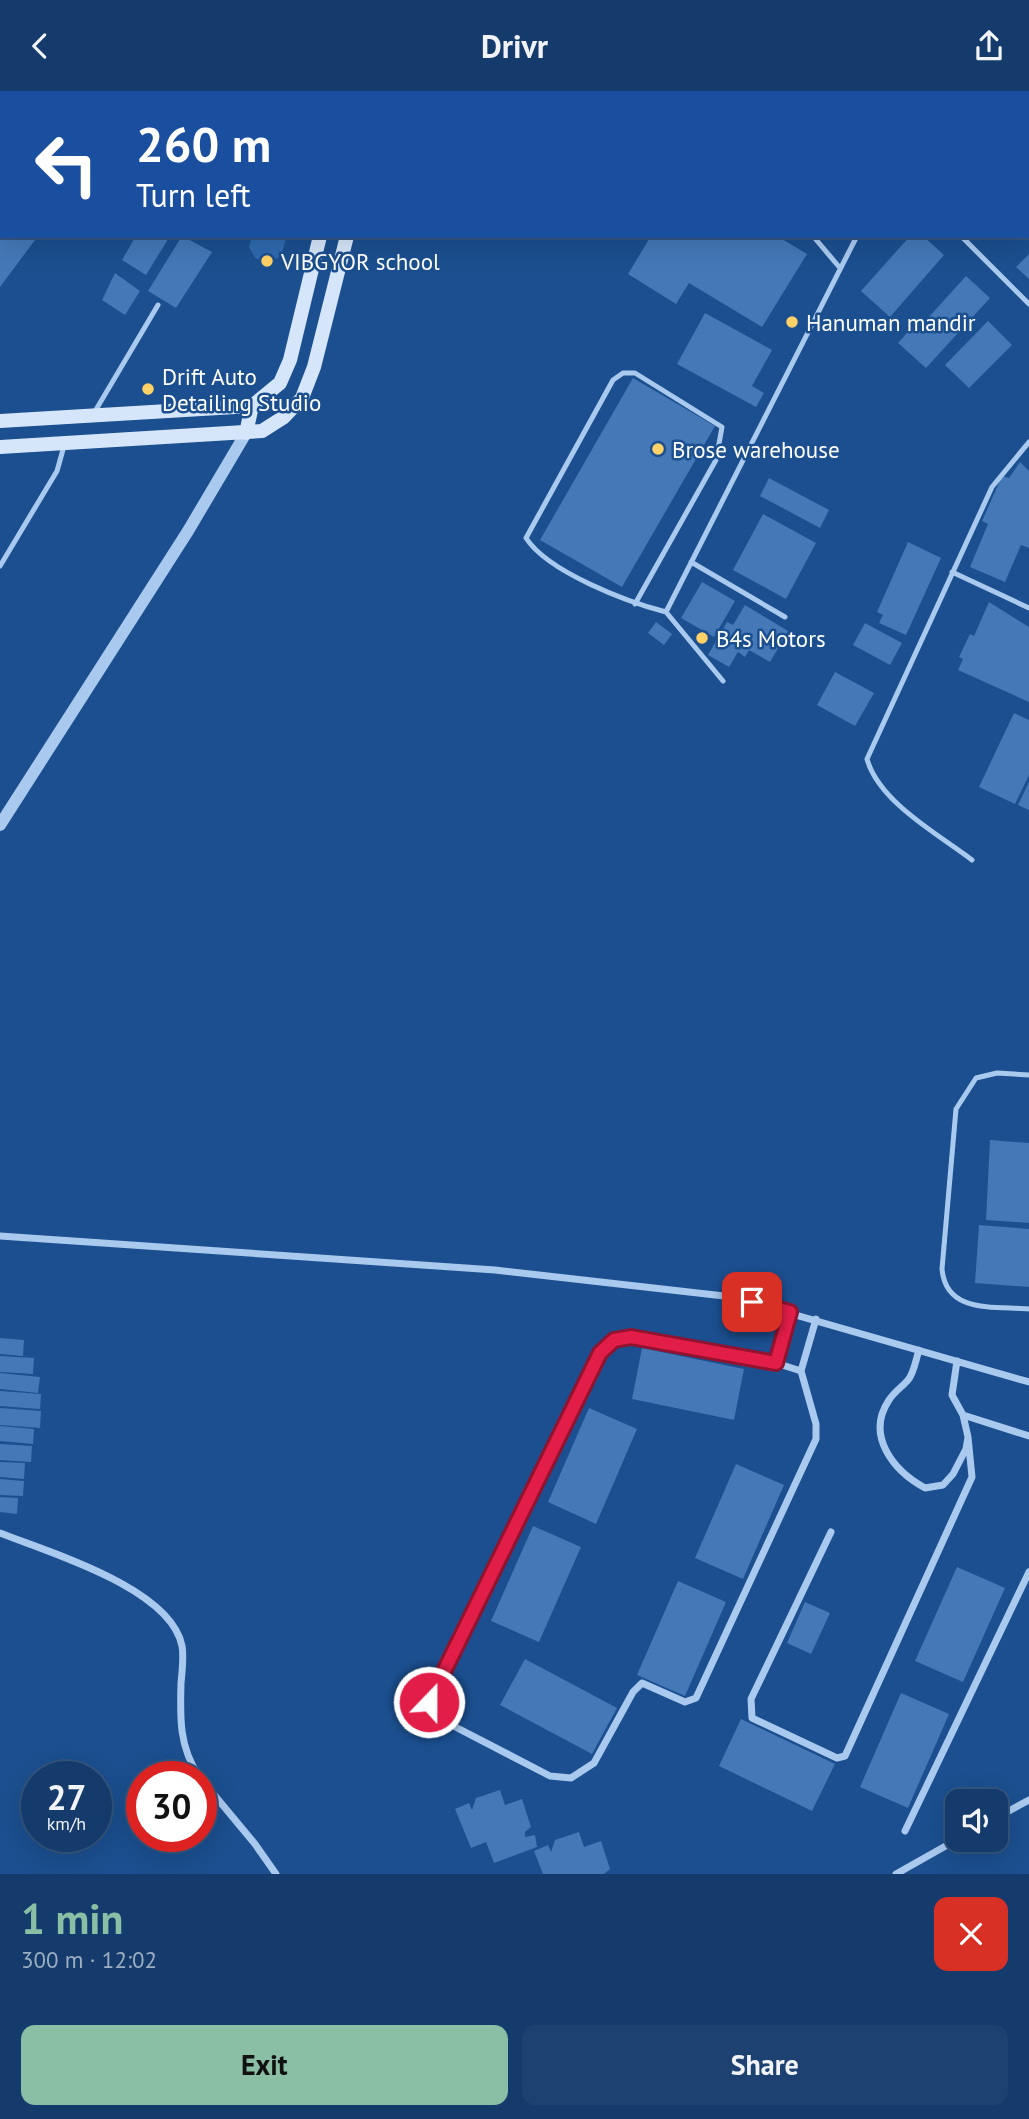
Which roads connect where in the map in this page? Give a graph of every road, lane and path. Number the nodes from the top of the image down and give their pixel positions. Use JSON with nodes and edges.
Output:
{"nodes":[{"id":1,"x":320,"y":238,"type":"edge"},
{"id":2,"x":346,"y":238,"type":"edge"},
{"id":3,"x":815,"y":238,"type":"edge"},
{"id":4,"x":824,"y":238,"type":"edge"},
{"id":5,"x":856,"y":238,"type":"edge"},
{"id":6,"x":963,"y":238,"type":"edge"},
{"id":7,"x":820,"y":244,"type":"junction"},
{"id":8,"x":840,"y":268,"type":"junction"},
{"id":9,"x":1029,"y":304,"type":"edge"},
{"id":10,"x":158,"y":305,"type":"dead end"},
{"id":11,"x":252,"y":406,"type":"junction"},
{"id":12,"x":92,"y":416,"type":"junction"},
{"id":13,"x":0,"y":421,"type":"edge"},
{"id":14,"x":246,"y":433,"type":"junction"},
{"id":15,"x":1029,"y":442,"type":"edge"},
{"id":16,"x":64,"y":444,"type":"junction"},
{"id":17,"x":0,"y":447,"type":"edge"},
{"id":18,"x":691,"y":562,"type":"junction"},
{"id":19,"x":0,"y":566,"type":"edge"},
{"id":20,"x":952,"y":572,"type":"junction"},
{"id":21,"x":635,"y":604,"type":"junction"},
{"id":22,"x":1029,"y":608,"type":"edge"},
{"id":23,"x":666,"y":612,"type":"junction"},
{"id":24,"x":785,"y":617,"type":"dead end"},
{"id":25,"x":723,"y":681,"type":"dead end"},
{"id":26,"x":0,"y":825,"type":"edge"},
{"id":27,"x":972,"y":860,"type":"dead end"},
{"id":28,"x":1029,"y":1075,"type":"edge"},
{"id":29,"x":0,"y":1236,"type":"edge"},
{"id":30,"x":1029,"y":1309,"type":"edge"},
{"id":31,"x":790,"y":1312,"type":"junction"},
{"id":32,"x":816,"y":1319,"type":"junction"},
{"id":33,"x":919,"y":1350,"type":"junction"},
{"id":34,"x":957,"y":1361,"type":"junction"},
{"id":35,"x":776,"y":1363,"type":"junction"},
{"id":36,"x":801,"y":1371,"type":"junction"},
{"id":37,"x":1029,"y":1382,"type":"edge"},
{"id":38,"x":963,"y":1415,"type":"junction"},
{"id":39,"x":1029,"y":1436,"type":"edge"},
{"id":40,"x":968,"y":1437,"type":"junction"},
{"id":41,"x":831,"y":1532,"type":"dead end"},
{"id":42,"x":0,"y":1533,"type":"edge"},
{"id":43,"x":1029,"y":1571,"type":"edge"},
{"id":44,"x":191,"y":1761,"type":"edge"},
{"id":45,"x":1029,"y":1800,"type":"edge"},
{"id":46,"x":217,"y":1801,"type":"edge"},
{"id":47,"x":1008,"y":1811,"type":"edge"},
{"id":48,"x":905,"y":1831,"type":"dead end"},
{"id":49,"x":945,"y":1846,"type":"edge"},
{"id":50,"x":276,"y":1874,"type":"edge"},
{"id":51,"x":896,"y":1874,"type":"edge"}],
"edges":[{"from":1,"to":11,"type":"main road"},
{"from":2,"to":14,"type":"main road"},
{"from":3,"to":7,"type":"lane"},
{"from":4,"to":7,"type":"lane"},
{"from":5,"to":8,"type":"lane"},
{"from":6,"to":9,"type":"lane"},
{"from":7,"to":8,"type":"lane"},
{"from":8,"to":18,"type":"lane"},
{"from":10,"to":12,"type":"lane"},
{"from":11,"to":12,"type":"main road"},
{"from":11,"to":14,"type":"main road"},
{"from":12,"to":13,"type":"main road"},
{"from":14,"to":16,"type":"main road"},
{"from":14,"to":26,"type":"street"},
{"from":15,"to":20,"type":"lane"},
{"from":16,"to":17,"type":"main road"},
{"from":16,"to":19,"type":"lane"},
{"from":18,"to":23,"type":"lane"},
{"from":18,"to":24,"type":"lane"},
{"from":20,"to":22,"type":"lane"},
{"from":20,"to":27,"type":"lane"},
{"from":21,"to":21,"type":"lane"},
{"from":21,"to":23,"type":"lane"},
{"from":23,"to":25,"type":"lane"},
{"from":28,"to":30,"type":"lane"},
{"from":29,"to":31,"type":"street"},
{"from":31,"to":32,"type":"street"},
{"from":31,"to":35,"type":"street"},
{"from":32,"to":33,"type":"street"},
{"from":32,"to":36,"type":"street"},
{"from":33,"to":34,"type":"street"},
{"from":33,"to":40,"type":"street"},
{"from":34,"to":37,"type":"street"},
{"from":34,"to":38,"type":"street"},
{"from":35,"to":36,"type":"street"},
{"from":35,"to":36,"type":"street"},
{"from":38,"to":39,"type":"street"},
{"from":38,"to":40,"type":"street"},
{"from":40,"to":41,"type":"street"},
{"from":42,"to":44,"type":"street"},
{"from":43,"to":48,"type":"street"},
{"from":45,"to":47,"type":"street"},
{"from":46,"to":50,"type":"street"},
{"from":49,"to":51,"type":"street"}]}
